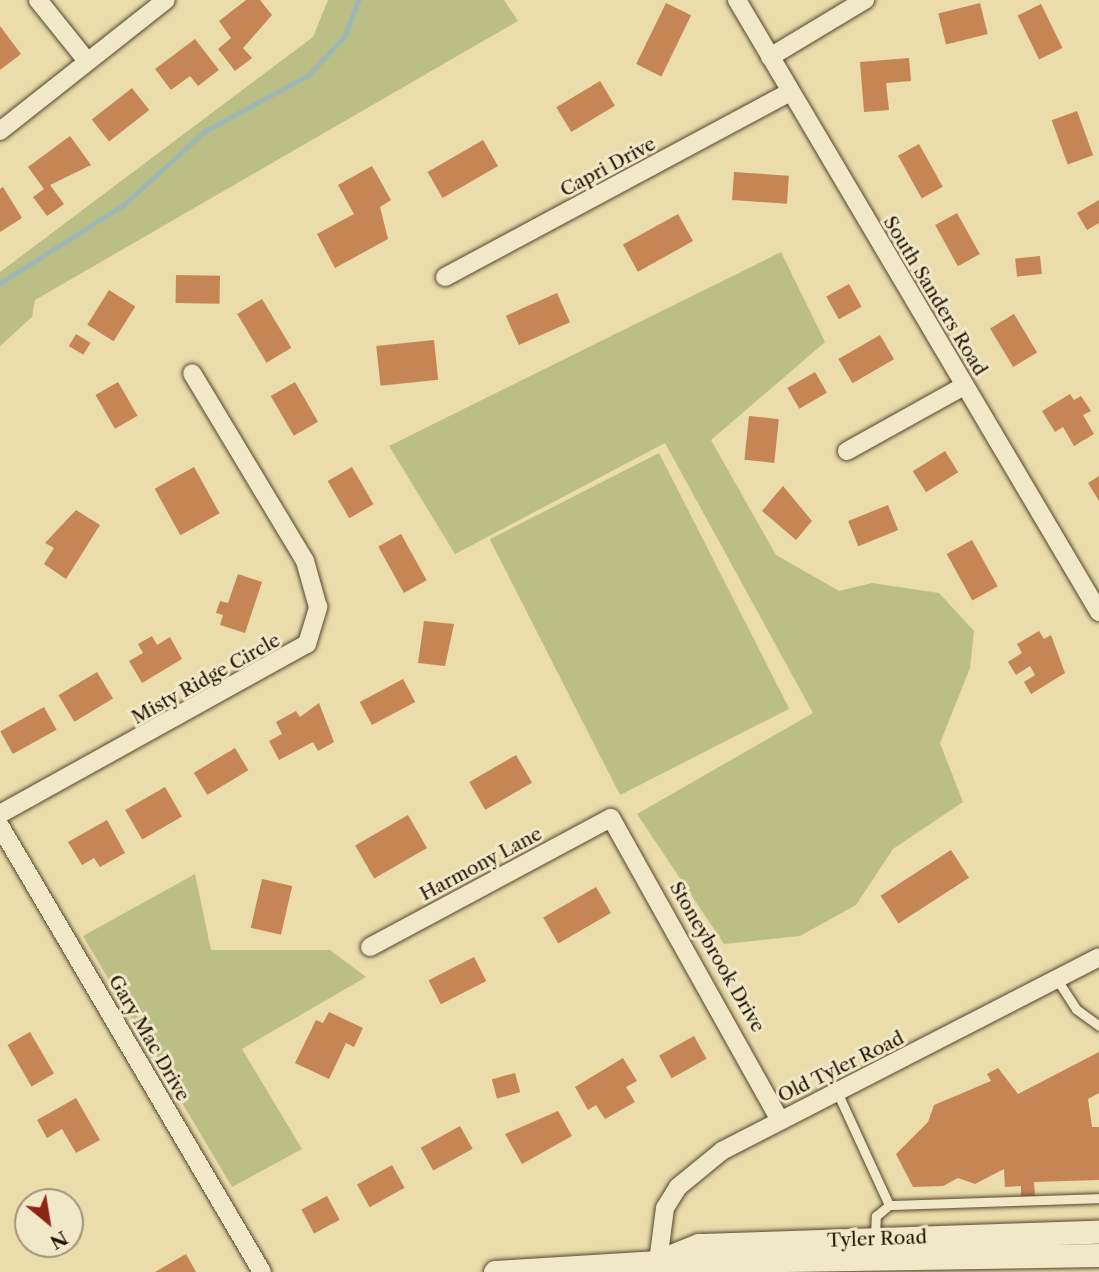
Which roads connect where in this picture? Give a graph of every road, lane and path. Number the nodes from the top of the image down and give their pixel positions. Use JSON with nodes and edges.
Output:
{"nodes":[{"id":1,"x":38,"y":0,"type":"edge"},
{"id":2,"x":166,"y":0,"type":"edge"},
{"id":3,"x":737,"y":0,"type":"edge"},
{"id":4,"x":865,"y":0,"type":"edge"},
{"id":5,"x":771,"y":57,"type":"junction"},
{"id":6,"x":87,"y":61,"type":"junction"},
{"id":7,"x":790,"y":92,"type":"junction"},
{"id":8,"x":0,"y":131,"type":"edge"},
{"id":9,"x":445,"y":278,"type":"dead end"},
{"id":10,"x":192,"y":373,"type":"dead end"},
{"id":11,"x":964,"y":386,"type":"junction"},
{"id":12,"x":847,"y":451,"type":"dead end"},
{"id":13,"x":1099,"y":612,"type":"edge"},
{"id":14,"x":0,"y":814,"type":"edge"},
{"id":15,"x":611,"y":818,"type":"joint"},
{"id":16,"x":0,"y":826,"type":"edge"},
{"id":17,"x":370,"y":947,"type":"dead end"},
{"id":18,"x":1099,"y":957,"type":"edge"},
{"id":19,"x":1058,"y":981,"type":"junction"},
{"id":20,"x":1099,"y":1026,"type":"edge"},
{"id":21,"x":838,"y":1094,"type":"junction"},
{"id":22,"x":780,"y":1120,"type":"junction"},
{"id":23,"x":1099,"y":1198,"type":"edge"},
{"id":24,"x":889,"y":1205,"type":"junction"},
{"id":25,"x":1099,"y":1232,"type":"edge"},
{"id":26,"x":875,"y":1239,"type":"junction"},
{"id":27,"x":1099,"y":1255,"type":"edge"},
{"id":28,"x":659,"y":1267,"type":"edge"},
{"id":29,"x":262,"y":1272,"type":"edge"},
{"id":30,"x":495,"y":1272,"type":"edge"}],
"edges":[{"from":1,"to":6,"type":"street"},
{"from":2,"to":6,"type":"street"},
{"from":3,"to":5,"type":"street","name":"South Sanders Road"},
{"from":4,"to":5,"type":"street"},
{"from":5,"to":7,"type":"street","name":"South Sanders Road"},
{"from":6,"to":8,"type":"street"},
{"from":7,"to":9,"type":"street","name":"Capri Drive"},
{"from":7,"to":11,"type":"street","name":"South Sanders Road"},
{"from":10,"to":14,"type":"street","name":"Misty Ridge Circle"},
{"from":11,"to":12,"type":"street"},
{"from":11,"to":13,"type":"street","name":"South Sanders Road"},
{"from":15,"to":17,"type":"street","name":"Harmony Lane"},
{"from":15,"to":22,"type":"street","name":"Stoneybrook Drive"},
{"from":16,"to":29,"type":"street","name":"Gary Mac Drive"},
{"from":18,"to":19,"type":"street","name":"Old Tyler Road"},
{"from":19,"to":20,"type":"lane"},
{"from":19,"to":21,"type":"street","name":"Old Tyler Road"},
{"from":21,"to":22,"type":"street","name":"Old Tyler Road"},
{"from":21,"to":24,"type":"lane"},
{"from":22,"to":28,"type":"street","name":"Old Tyler Road"},
{"from":23,"to":24,"type":"lane"},
{"from":24,"to":26,"type":"lane"},
{"from":25,"to":26,"type":"street","name":"Tyler Road"},
{"from":26,"to":28,"type":"street","name":"Tyler Road"},
{"from":27,"to":28,"type":"street","name":"Tyler Road"},
{"from":28,"to":30,"type":"street","name":"Tyler Road"}]}
